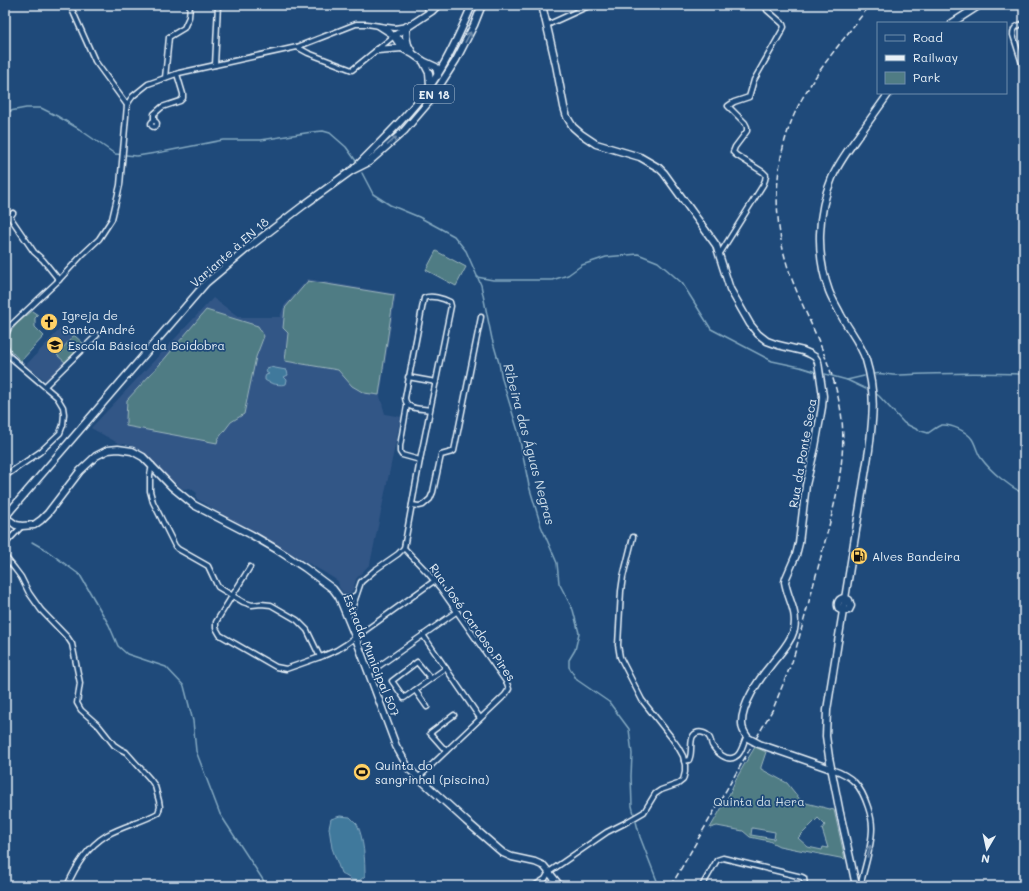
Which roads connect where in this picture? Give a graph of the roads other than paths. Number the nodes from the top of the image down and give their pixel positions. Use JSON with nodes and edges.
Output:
{"nodes":[{"id":1,"x":70,"y":5,"type":"edge"},
{"id":2,"x":190,"y":5,"type":"edge"},
{"id":3,"x":218,"y":5,"type":"edge"},
{"id":4,"x":426,"y":5,"type":"edge"},
{"id":5,"x":438,"y":5,"type":"edge"},
{"id":6,"x":472,"y":5,"type":"edge"},
{"id":7,"x":482,"y":5,"type":"edge"},
{"id":8,"x":542,"y":5,"type":"edge"},
{"id":9,"x":591,"y":5,"type":"edge"},
{"id":10,"x":980,"y":5,"type":"edge"},
{"id":11,"x":768,"y":10,"type":"dead end"},
{"id":12,"x":429,"y":13,"type":"junction"},
{"id":13,"x":954,"y":22,"type":"edge"},
{"id":14,"x":1024,"y":23,"type":"edge"},
{"id":15,"x":407,"y":26,"type":"junction"},
{"id":16,"x":547,"y":26,"type":"junction"},
{"id":17,"x":385,"y":29,"type":"junction"},
{"id":18,"x":394,"y":36,"type":"junction"},
{"id":19,"x":385,"y":43,"type":"junction"},
{"id":20,"x":297,"y":47,"type":"junction"},
{"id":21,"x":405,"y":47,"type":"junction"},
{"id":22,"x":377,"y":50,"type":"junction"},
{"id":23,"x":446,"y":60,"type":"junction"},
{"id":24,"x":423,"y":62,"type":"junction"},
{"id":25,"x":215,"y":65,"type":"junction"},
{"id":26,"x":432,"y":65,"type":"junction"},
{"id":27,"x":1024,"y":70,"type":"edge"},
{"id":28,"x":177,"y":74,"type":"junction"},
{"id":29,"x":429,"y":74,"type":"junction"},
{"id":30,"x":438,"y":74,"type":"junction"},
{"id":31,"x":447,"y":74,"type":"junction"},
{"id":32,"x":165,"y":78,"type":"junction"},
{"id":33,"x":430,"y":85,"type":"junction"},
{"id":34,"x":438,"y":87,"type":"junction"},
{"id":35,"x":888,"y":94,"type":"edge"},
{"id":36,"x":127,"y":105,"type":"junction"},
{"id":37,"x":154,"y":120,"type":"dead end"},
{"id":38,"x":351,"y":171,"type":"junction"},
{"id":39,"x":13,"y":213,"type":"dead end"},
{"id":40,"x":719,"y":254,"type":"junction"},
{"id":41,"x":59,"y":280,"type":"junction"},
{"id":42,"x":481,"y":317,"type":"dead end"},
{"id":43,"x":97,"y":335,"type":"dead end"},
{"id":44,"x":5,"y":337,"type":"edge"},
{"id":45,"x":5,"y":346,"type":"edge"},
{"id":46,"x":408,"y":377,"type":"junction"},
{"id":47,"x":436,"y":382,"type":"junction"},
{"id":48,"x":45,"y":386,"type":"junction"},
{"id":49,"x":407,"y":405,"type":"junction"},
{"id":50,"x":430,"y":410,"type":"junction"},
{"id":51,"x":420,"y":460,"type":"junction"},
{"id":52,"x":152,"y":465,"type":"junction"},
{"id":53,"x":5,"y":476,"type":"edge"},
{"id":54,"x":412,"y":505,"type":"junction"},
{"id":55,"x":7,"y":519,"type":"edge"},
{"id":56,"x":22,"y":526,"type":"junction"},
{"id":57,"x":633,"y":537,"type":"dead end"},
{"id":58,"x":5,"y":544,"type":"edge"},
{"id":59,"x":404,"y":548,"type":"junction"},
{"id":60,"x":5,"y":555,"type":"edge"},
{"id":61,"x":250,"y":567,"type":"dead end"},
{"id":62,"x":434,"y":581,"type":"junction"},
{"id":63,"x":356,"y":595,"type":"junction"},
{"id":64,"x":233,"y":596,"type":"junction"},
{"id":65,"x":339,"y":597,"type":"junction"},
{"id":66,"x":845,"y":598,"type":"junction"},
{"id":67,"x":843,"y":611,"type":"junction"},
{"id":68,"x":456,"y":612,"type":"junction"},
{"id":69,"x":348,"y":618,"type":"junction"},
{"id":70,"x":423,"y":635,"type":"junction"},
{"id":71,"x":356,"y":637,"type":"junction"},
{"id":72,"x":320,"y":657,"type":"junction"},
{"id":73,"x":446,"y":668,"type":"junction"},
{"id":74,"x":369,"y":673,"type":"junction"},
{"id":75,"x":430,"y":679,"type":"junction"},
{"id":76,"x":415,"y":690,"type":"junction"},
{"id":77,"x":427,"y":707,"type":"dead end"},
{"id":78,"x":454,"y":715,"type":"dead end"},
{"id":79,"x":480,"y":718,"type":"junction"},
{"id":80,"x":747,"y":737,"type":"junction"},
{"id":81,"x":446,"y":751,"type":"junction"},
{"id":82,"x":684,"y":761,"type":"junction"},
{"id":83,"x":831,"y":769,"type":"junction"},
{"id":84,"x":418,"y":778,"type":"junction"},
{"id":85,"x":549,"y":872,"type":"junction"},
{"id":86,"x":67,"y":886,"type":"edge"},
{"id":87,"x":534,"y":886,"type":"edge"},
{"id":88,"x":560,"y":886,"type":"edge"},
{"id":89,"x":702,"y":886,"type":"edge"},
{"id":90,"x":805,"y":886,"type":"edge"},
{"id":91,"x":856,"y":886,"type":"edge"}],
"edges":[{"from":1,"to":36,"type":"street"},
{"from":2,"to":32,"type":"street"},
{"from":3,"to":25,"type":"street"},
{"from":4,"to":12,"type":"street"},
{"from":5,"to":12,"type":"main road"},
{"from":6,"to":23,"type":"main road","name":"Variante à EN 18","number":"EN 18"},
{"from":31,"to":7,"type":"main road","name":"Variante à EN 18","number":"EN 18","one_way":true},
{"from":8,"to":16,"type":"main road","name":"Rua da Ponte Seca"},
{"from":9,"to":16,"type":"street"},
{"from":10,"to":13,"type":"main road"},
{"from":11,"to":40,"type":"street"},
{"from":12,"to":15,"type":"main road"},
{"from":14,"to":27,"type":"street"},
{"from":15,"to":17,"type":"street"},
{"from":15,"to":18,"type":"main road"},
{"from":15,"to":21,"type":"main road"},
{"from":16,"to":40,"type":"main road","name":"Rua da Ponte Seca"},
{"from":17,"to":18,"type":"street"},
{"from":17,"to":19,"type":"street"},
{"from":17,"to":20,"type":"street"},
{"from":18,"to":19,"type":"street"},
{"from":18,"to":21,"type":"main road"},
{"from":19,"to":22,"type":"street"},
{"from":20,"to":22,"type":"street"},
{"from":20,"to":25,"type":"street"},
{"from":21,"to":22,"type":"main road"},
{"from":21,"to":24,"type":"main road"},
{"from":23,"to":26,"type":"main road"},
{"from":23,"to":30,"type":"main road","name":"Variante à EN 18","number":"EN 18"},
{"from":24,"to":26,"type":"main road"},
{"from":24,"to":29,"type":"main road"},
{"from":25,"to":28,"type":"street"},
{"from":26,"to":30,"type":"main road"},
{"from":28,"to":32,"type":"street"},
{"from":28,"to":37,"type":"street"},
{"from":29,"to":30,"type":"main road"},
{"from":29,"to":33,"type":"main road"},
{"from":30,"to":31,"type":"main road"},
{"from":30,"to":33,"type":"main road","name":"Variante à EN 18","number":"EN 18"},
{"from":30,"to":34,"type":"main road"},
{"from":31,"to":34,"type":"main road","name":"Variante à EN 18","number":"EN 18"},
{"from":32,"to":36,"type":"street"},
{"from":33,"to":38,"type":"main road","name":"Variante à EN 18","number":"EN 18"},
{"from":38,"to":34,"type":"main road","name":"Variante à EN 18","number":"EN 18","one_way":true},
{"from":35,"to":66,"type":"main road"},
{"from":36,"to":41,"type":"street"},
{"from":38,"to":55,"type":"main road","name":"Variante à EN 18","number":"EN 18","bridge":true},
{"from":39,"to":41,"type":"street"},
{"from":40,"to":80,"type":"main road","name":"Rua da Ponte Seca"},
{"from":41,"to":44,"type":"street"},
{"from":42,"to":54,"type":"street"},
{"from":43,"to":48,"type":"street"},
{"from":45,"to":48,"type":"street"},
{"from":46,"to":47,"type":"street"},
{"from":46,"to":47,"type":"street"},
{"from":46,"to":49,"type":"street"},
{"from":47,"to":50,"type":"street"},
{"from":48,"to":53,"type":"street"},
{"from":49,"to":50,"type":"street"},
{"from":49,"to":51,"type":"street"},
{"from":50,"to":51,"type":"street"},
{"from":51,"to":54,"type":"street"},
{"from":52,"to":56,"type":"main road","name":"Estrada Municipal 507"},
{"from":52,"to":64,"type":"street"},
{"from":52,"to":65,"type":"main road","name":"Estrada Municipal 507"},
{"from":54,"to":59,"type":"street"},
{"from":55,"to":56,"type":"main road"},
{"from":56,"to":58,"type":"street"},
{"from":57,"to":82,"type":"street"},
{"from":59,"to":62,"type":"street","name":"Rua José Cardoso Pires"},
{"from":59,"to":63,"type":"street"},
{"from":60,"to":86,"type":"street"},
{"from":61,"to":64,"type":"street"},
{"from":62,"to":68,"type":"street","name":"Rua José Cardoso Pires"},
{"from":62,"to":71,"type":"street"},
{"from":63,"to":65,"type":"street"},
{"from":63,"to":69,"type":"street"},
{"from":64,"to":72,"type":"street"},
{"from":64,"to":72,"type":"street"},
{"from":65,"to":69,"type":"main road","name":"Estrada Municipal 507"},
{"from":66,"to":67,"type":"main road"},
{"from":66,"to":67,"type":"main road"},
{"from":67,"to":83,"type":"main road"},
{"from":68,"to":70,"type":"street"},
{"from":68,"to":79,"type":"street","name":"Rua José Cardoso Pires"},
{"from":69,"to":71,"type":"main road","name":"Estrada Municipal 507"},
{"from":70,"to":73,"type":"street"},
{"from":70,"to":74,"type":"street"},
{"from":71,"to":72,"type":"street"},
{"from":71,"to":74,"type":"main road","name":"Estrada Municipal 507"},
{"from":73,"to":75,"type":"street"},
{"from":73,"to":79,"type":"street"},
{"from":74,"to":84,"type":"main road","name":"Estrada Municipal 507"},
{"from":75,"to":76,"type":"street"},
{"from":75,"to":76,"type":"street"},
{"from":76,"to":77,"type":"street"},
{"from":78,"to":81,"type":"street"},
{"from":79,"to":81,"type":"street"},
{"from":80,"to":82,"type":"street"},
{"from":80,"to":83,"type":"main road","bridge":true},
{"from":81,"to":84,"type":"street"},
{"from":82,"to":85,"type":"street"},
{"from":83,"to":91,"type":"main road"},
{"from":91,"to":83,"type":"street","one_way":true},
{"from":84,"to":85,"type":"main road","name":"Estrada Municipal 507"},
{"from":85,"to":87,"type":"street"},
{"from":85,"to":88,"type":"main road","name":"Estrada Municipal 507"},
{"from":89,"to":90,"type":"street"}]}
